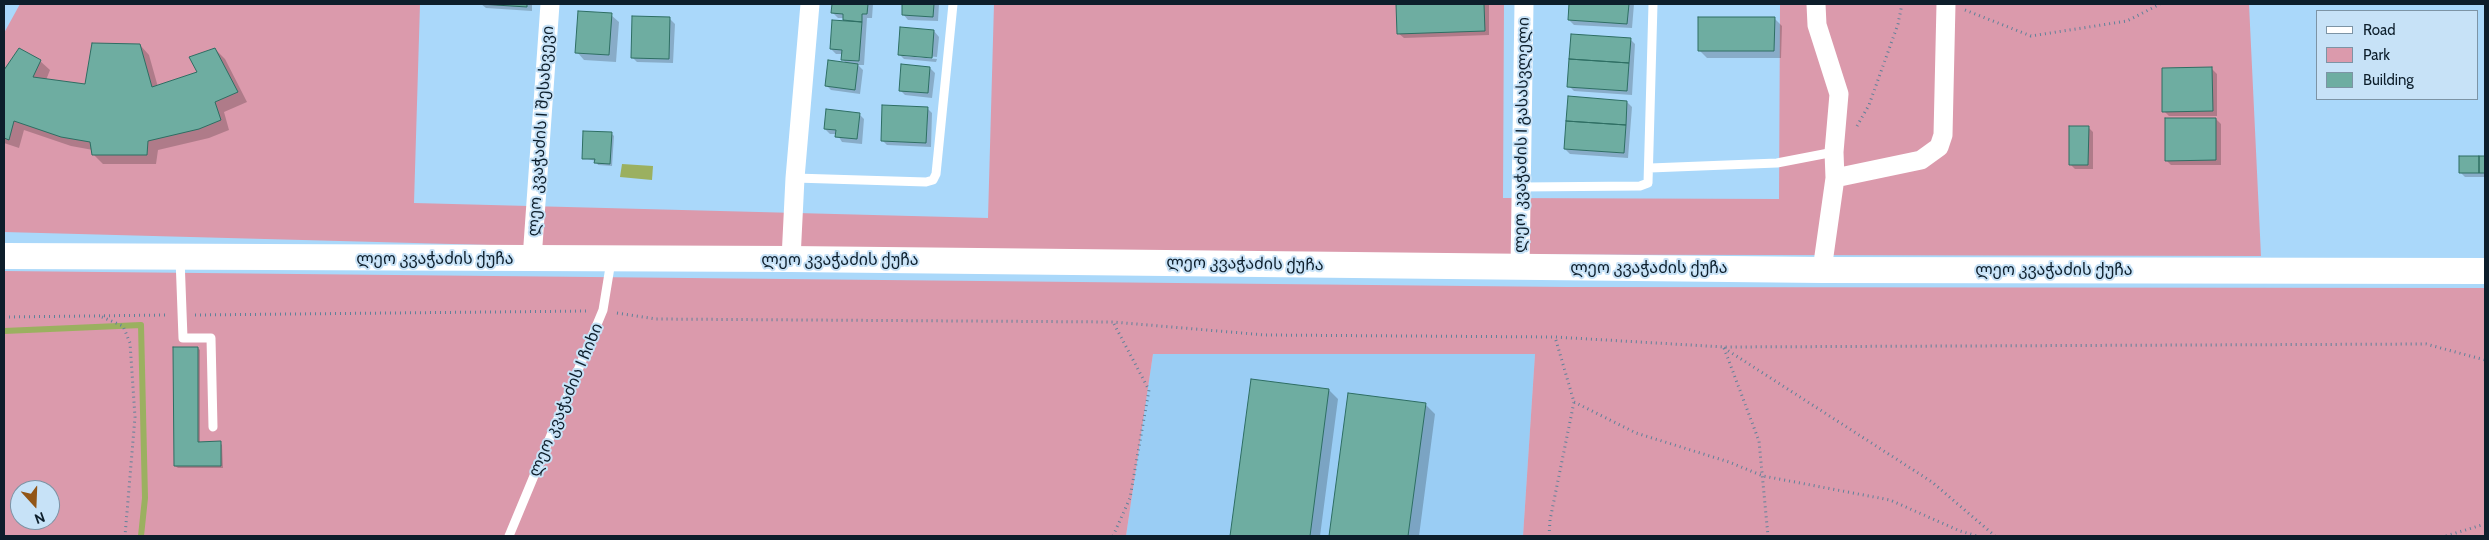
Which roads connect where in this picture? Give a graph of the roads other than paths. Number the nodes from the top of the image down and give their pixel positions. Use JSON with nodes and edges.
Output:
{"nodes":[{"id":1,"x":550,"y":4,"type":"edge"},
{"id":2,"x":810,"y":4,"type":"edge"},
{"id":3,"x":953,"y":4,"type":"edge"},
{"id":4,"x":1524,"y":4,"type":"edge"},
{"id":5,"x":1653,"y":4,"type":"edge"},
{"id":6,"x":1816,"y":4,"type":"edge"},
{"id":7,"x":1952,"y":6,"type":"edge"},
{"id":8,"x":1834,"y":152,"type":"junction"},
{"id":9,"x":1650,"y":168,"type":"junction"},
{"id":10,"x":795,"y":178,"type":"junction"},
{"id":11,"x":1835,"y":178,"type":"junction"},
{"id":12,"x":1522,"y":187,"type":"junction"},
{"id":13,"x":4,"y":256,"type":"edge"},
{"id":14,"x":180,"y":257,"type":"junction"},
{"id":15,"x":532,"y":259,"type":"junction"},
{"id":16,"x":791,"y":259,"type":"junction"},
{"id":17,"x":612,"y":260,"type":"junction"},
{"id":18,"x":1520,"y":267,"type":"junction"},
{"id":19,"x":1822,"y":270,"type":"junction"},
{"id":20,"x":2485,"y":271,"type":"edge"},
{"id":21,"x":213,"y":427,"type":"dead end"},
{"id":22,"x":509,"y":536,"type":"edge"}],
"edges":[{"from":1,"to":15,"type":"street","name":"ლეო კვაჭაძის I შესახვევი"},
{"from":2,"to":10,"type":"street"},
{"from":3,"to":10,"type":"lane"},
{"from":4,"to":12,"type":"street","name":"ლეო კვაჭაძის I გასასვლელი"},
{"from":5,"to":9,"type":"lane"},
{"from":6,"to":8,"type":"street"},
{"from":7,"to":11,"type":"street"},
{"from":8,"to":9,"type":"lane"},
{"from":8,"to":11,"type":"street"},
{"from":9,"to":12,"type":"lane"},
{"from":10,"to":16,"type":"street"},
{"from":11,"to":19,"type":"street"},
{"from":12,"to":18,"type":"street","name":"ლეო კვაჭაძის I გასასვლელი"},
{"from":13,"to":14,"type":"main road","name":"ლეო კვაჭაძის ქუჩა"},
{"from":14,"to":15,"type":"main road","name":"ლეო კვაჭაძის ქუჩა"},
{"from":14,"to":21,"type":"lane"},
{"from":15,"to":17,"type":"main road","name":"ლეო კვაჭაძის ქუჩა"},
{"from":16,"to":17,"type":"main road","name":"ლეო კვაჭაძის ქუჩა"},
{"from":16,"to":18,"type":"main road","name":"ლეო კვაჭაძის ქუჩა"},
{"from":17,"to":22,"type":"lane","name":"ლეო კვაჭაძის I ჩიხი"},
{"from":18,"to":19,"type":"main road","name":"ლეო კვაჭაძის ქუჩა"},
{"from":19,"to":20,"type":"main road","name":"ლეო კვაჭაძის ქუჩა"}]}
